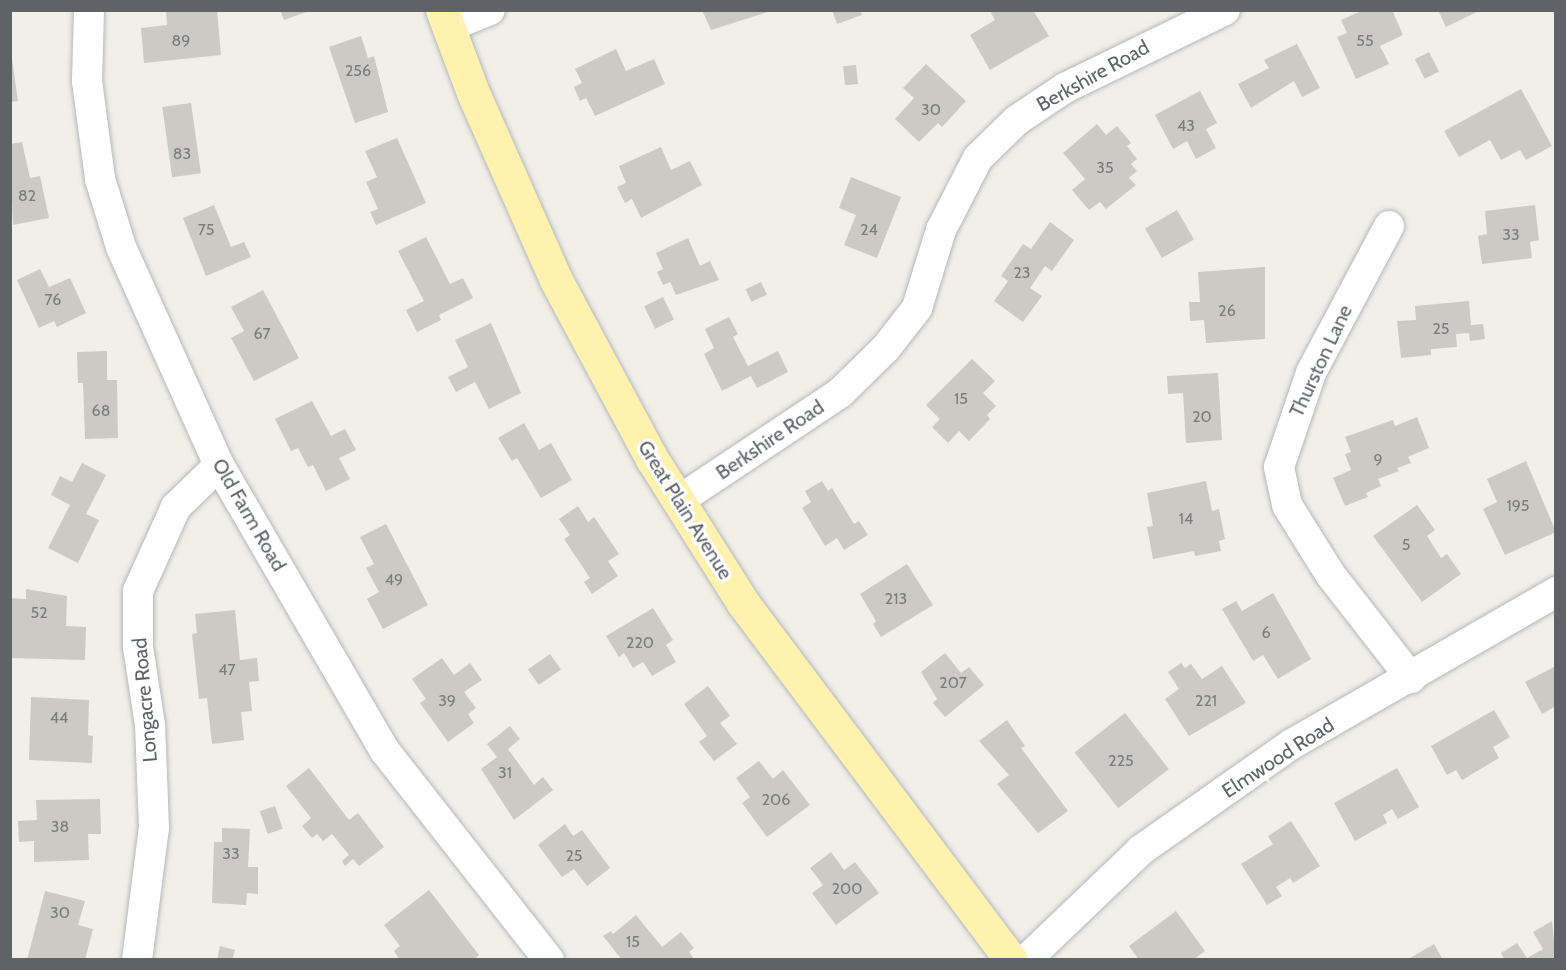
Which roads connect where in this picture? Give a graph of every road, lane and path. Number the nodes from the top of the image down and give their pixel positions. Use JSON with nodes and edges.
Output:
{"nodes":[{"id":1,"x":89,"y":10,"type":"edge"},
{"id":2,"x":490,"y":10,"type":"edge"},
{"id":3,"x":1225,"y":10,"type":"edge"},
{"id":4,"x":445,"y":19,"type":"edge"},
{"id":5,"x":1389,"y":226,"type":"dead end"},
{"id":6,"x":219,"y":465,"type":"junction"},
{"id":7,"x":678,"y":501,"type":"junction"},
{"id":8,"x":1556,"y":591,"type":"edge"},
{"id":9,"x":1411,"y":678,"type":"junction"},
{"id":10,"x":137,"y":960,"type":"edge"},
{"id":11,"x":549,"y":960,"type":"edge"},
{"id":12,"x":1011,"y":960,"type":"edge"},
{"id":13,"x":1026,"y":960,"type":"edge"}],
"edges":[{"from":1,"to":6,"type":"street","name":"Old Farm Road"},
{"from":2,"to":4,"type":"street"},
{"from":3,"to":7,"type":"street","name":"Berkshire Road"},
{"from":4,"to":7,"type":"main road","name":"Great Plain Avenue"},
{"from":5,"to":9,"type":"street","name":"Thurston Lane"},
{"from":6,"to":10,"type":"street","name":"Longacre Road"},
{"from":6,"to":11,"type":"street","name":"Old Farm Road"},
{"from":7,"to":12,"type":"main road","name":"Great Plain Avenue"},
{"from":8,"to":9,"type":"street","name":"Elmwood Road"},
{"from":9,"to":13,"type":"street","name":"Elmwood Road"}]}
